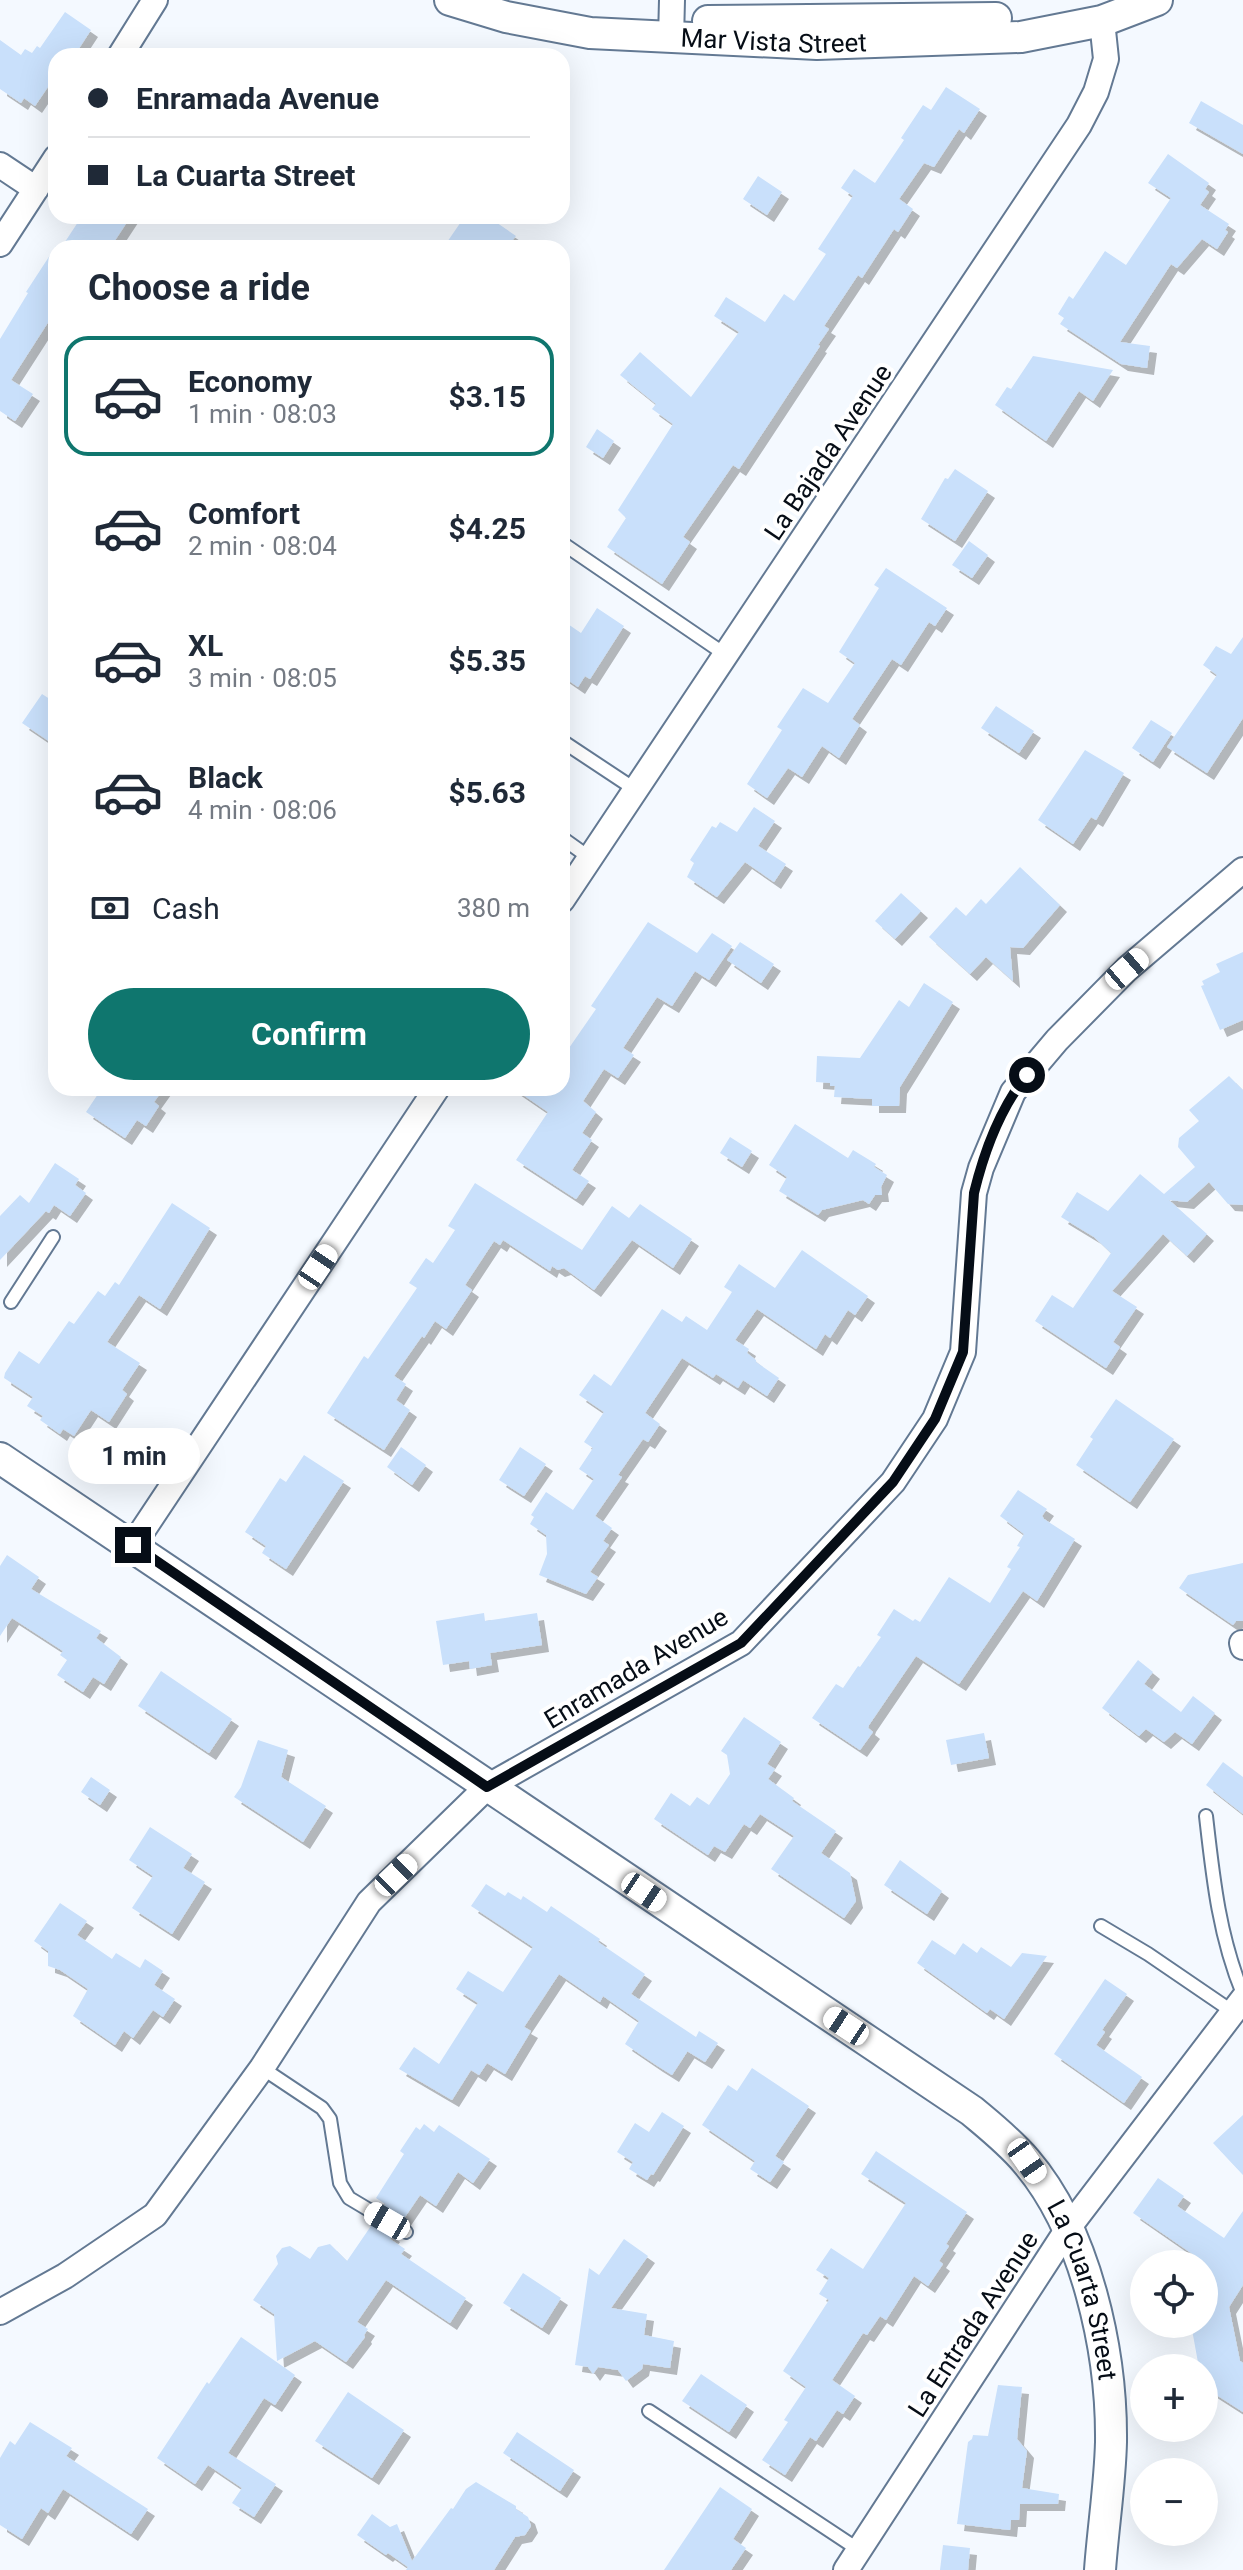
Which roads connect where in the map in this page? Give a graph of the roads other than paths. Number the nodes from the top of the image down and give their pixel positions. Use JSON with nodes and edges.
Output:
{"nodes":[{"id":1,"x":155,"y":0,"type":"edge"},
{"id":2,"x":450,"y":0,"type":"edge"},
{"id":3,"x":514,"y":0,"type":"edge"},
{"id":4,"x":1157,"y":0,"type":"edge"},
{"id":5,"x":672,"y":20,"type":"edge"},
{"id":6,"x":1102,"y":21,"type":"junction"},
{"id":7,"x":125,"y":48,"type":"edge"},
{"id":8,"x":0,"y":165,"type":"edge"},
{"id":9,"x":48,"y":170,"type":"edge"},
{"id":10,"x":36,"y":189,"type":"junction"},
{"id":11,"x":0,"y":244,"type":"edge"},
{"id":12,"x":570,"y":548,"type":"edge"},
{"id":13,"x":726,"y":655,"type":"junction"},
{"id":14,"x":570,"y":746,"type":"edge"},
{"id":15,"x":636,"y":790,"type":"junction"},
{"id":16,"x":570,"y":844,"type":"edge"},
{"id":17,"x":590,"y":858,"type":"junction"},
{"id":18,"x":1243,"y":870,"type":"edge"},
{"id":19,"x":570,"y":888,"type":"edge"},
{"id":20,"x":432,"y":1096,"type":"edge"},
{"id":21,"x":53,"y":1237,"type":"dead end"},
{"id":22,"x":11,"y":1302,"type":"dead end"},
{"id":23,"x":0,"y":1458,"type":"edge"},
{"id":24,"x":133,"y":1545,"type":"junction"},
{"id":25,"x":487,"y":1787,"type":"junction"},
{"id":26,"x":1206,"y":1816,"type":"dead end"},
{"id":27,"x":1101,"y":1926,"type":"dead end"},
{"id":28,"x":1240,"y":2002,"type":"edge"},
{"id":29,"x":262,"y":2068,"type":"junction"},
{"id":30,"x":1069,"y":2227,"type":"junction"},
{"id":31,"x":406,"y":2232,"type":"dead end"},
{"id":32,"x":0,"y":2312,"type":"edge"},
{"id":33,"x":649,"y":2411,"type":"dead end"},
{"id":34,"x":853,"y":2560,"type":"edge"},
{"id":35,"x":1100,"y":2570,"type":"edge"}],
"edges":[{"from":1,"to":7,"type":"street"},
{"from":2,"to":5,"type":"street","name":"Mar Vista Street"},
{"from":3,"to":5,"type":"street","name":"Mar Vista Street"},
{"from":4,"to":6,"type":"street","name":"Mar Vista Street"},
{"from":5,"to":6,"type":"street","name":"Mar Vista Street"},
{"from":6,"to":13,"type":"street","name":"La Bajada Avenue"},
{"from":8,"to":10,"type":"street"},
{"from":9,"to":10,"type":"street"},
{"from":10,"to":11,"type":"street"},
{"from":12,"to":13,"type":"lane"},
{"from":13,"to":15,"type":"street","name":"La Bajada Avenue"},
{"from":14,"to":15,"type":"lane"},
{"from":15,"to":17,"type":"street","name":"La Bajada Avenue"},
{"from":16,"to":17,"type":"lane"},
{"from":17,"to":19,"type":"street","name":"La Bajada Avenue"},
{"from":18,"to":25,"type":"street","name":"Enramada Avenue"},
{"from":20,"to":24,"type":"street"},
{"from":21,"to":22,"type":"lane"},
{"from":23,"to":24,"type":"street","name":"La Cuarta Street"},
{"from":24,"to":25,"type":"street","name":"La Cuarta Street"},
{"from":25,"to":29,"type":"street","name":"Enramada Avenue"},
{"from":25,"to":30,"type":"street","name":"La Cuarta Street"},
{"from":26,"to":28,"type":"lane"},
{"from":27,"to":28,"type":"lane"},
{"from":28,"to":30,"type":"street","name":"La Entrada Avenue"},
{"from":29,"to":31,"type":"lane"},
{"from":29,"to":32,"type":"street","name":"Enramada Avenue"},
{"from":30,"to":34,"type":"street","name":"La Entrada Avenue"},
{"from":30,"to":35,"type":"street","name":"La Cuarta Street"},
{"from":33,"to":34,"type":"lane"}]}
